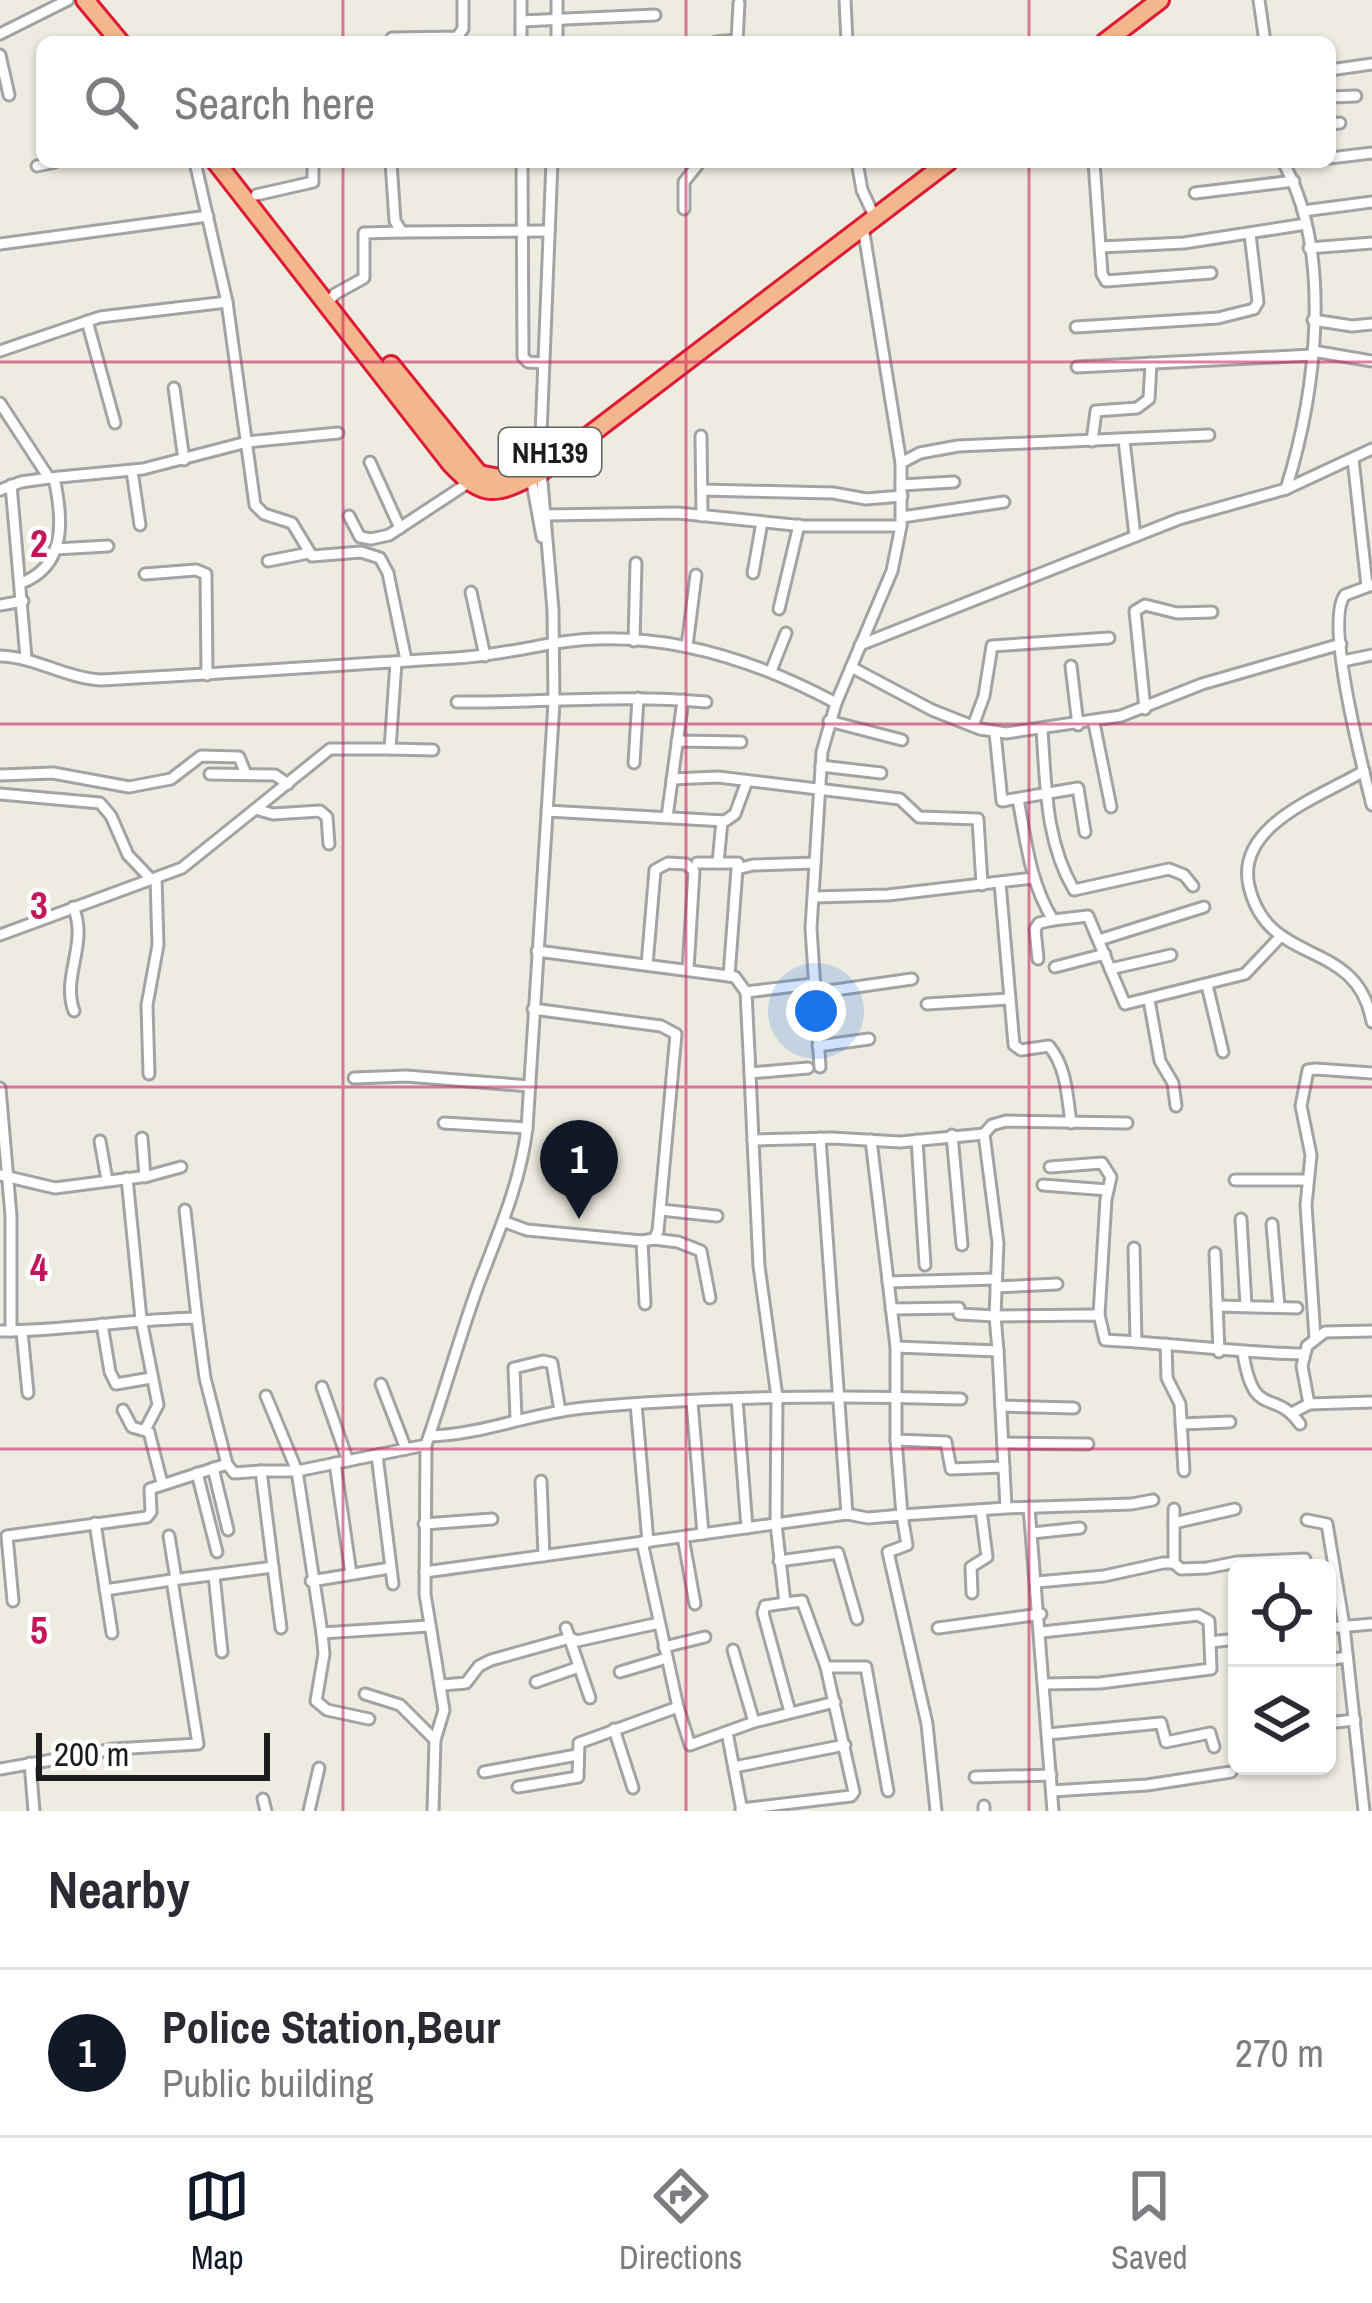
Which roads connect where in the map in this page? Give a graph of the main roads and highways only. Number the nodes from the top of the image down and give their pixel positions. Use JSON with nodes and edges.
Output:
{"nodes":[{"id":1,"x":85,"y":0,"type":"edge"},
{"id":2,"x":100,"y":0,"type":"edge"},
{"id":3,"x":1142,"y":0,"type":"edge"},
{"id":4,"x":1160,"y":0,"type":"edge"},
{"id":5,"x":115,"y":36,"type":"edge"},
{"id":6,"x":130,"y":36,"type":"edge"},
{"id":7,"x":1095,"y":36,"type":"edge"},
{"id":8,"x":1113,"y":36,"type":"edge"},
{"id":9,"x":221,"y":168,"type":"edge"},
{"id":10,"x":235,"y":168,"type":"edge"},
{"id":11,"x":924,"y":168,"type":"edge"},
{"id":12,"x":940,"y":168,"type":"edge"},
{"id":13,"x":870,"y":218,"type":"junction"},
{"id":14,"x":331,"y":298,"type":"junction"},
{"id":15,"x":535,"y":468,"type":"junction"}],
"edges":[{"from":1,"to":5,"type":"highway"},
{"from":2,"to":6,"type":"highway"},
{"from":3,"to":7,"type":"highway"},
{"from":4,"to":8,"type":"highway"},
{"from":9,"to":14,"type":"highway","number":"NH139"},
{"from":10,"to":14,"type":"highway","number":"NH139"},
{"from":11,"to":13,"type":"highway","number":"NH139"},
{"from":12,"to":13,"type":"highway","number":"NH139"},
{"from":13,"to":15,"type":"highway","number":"NH139"},
{"from":14,"to":15,"type":"highway","number":"NH139"},
{"from":14,"to":15,"type":"highway","number":"NH139"}]}
